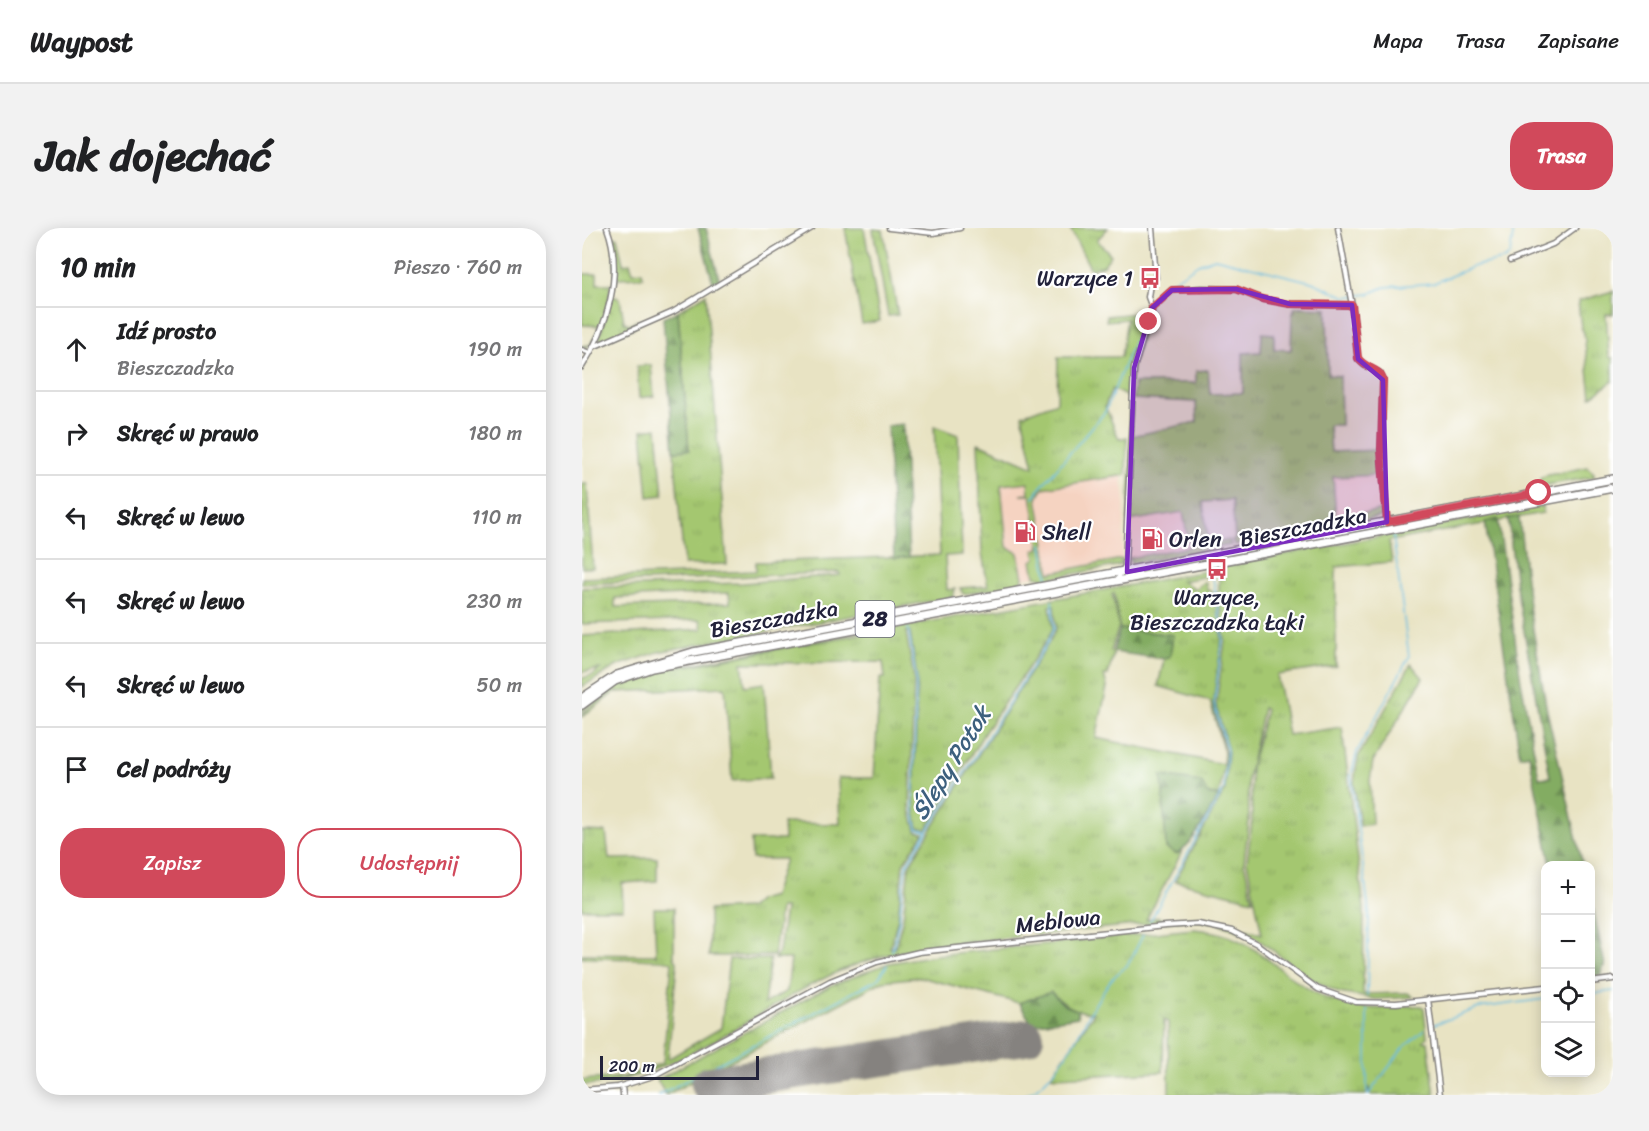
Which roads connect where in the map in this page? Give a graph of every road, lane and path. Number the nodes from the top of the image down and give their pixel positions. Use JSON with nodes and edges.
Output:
{"nodes":[{"id":1,"x":607,"y":228,"type":"edge"},
{"id":2,"x":812,"y":228,"type":"edge"},
{"id":3,"x":889,"y":228,"type":"edge"},
{"id":4,"x":960,"y":228,"type":"edge"},
{"id":5,"x":1152,"y":228,"type":"edge"},
{"id":6,"x":1338,"y":228,"type":"edge"},
{"id":7,"x":1575,"y":228,"type":"edge"},
{"id":8,"x":1510,"y":261,"type":"dead end"},
{"id":9,"x":1351,"y":303,"type":"junction"},
{"id":10,"x":1152,"y":307,"type":"junction"},
{"id":11,"x":593,"y":347,"type":"junction"},
{"id":12,"x":582,"y":350,"type":"edge"},
{"id":13,"x":590,"y":352,"type":"junction"},
{"id":14,"x":582,"y":367,"type":"edge"},
{"id":15,"x":1613,"y":479,"type":"edge"},
{"id":16,"x":1613,"y":488,"type":"edge"},
{"id":17,"x":1387,"y":522,"type":"junction"},
{"id":18,"x":1125,"y":570,"type":"junction"},
{"id":19,"x":1141,"y":577,"type":"junction"},
{"id":20,"x":1112,"y":582,"type":"junction"},
{"id":21,"x":582,"y":698,"type":"edge"},
{"id":22,"x":582,"y":705,"type":"edge"},
{"id":23,"x":1613,"y":979,"type":"edge"},
{"id":24,"x":1595,"y":981,"type":"edge"},
{"id":25,"x":1541,"y":987,"type":"edge"},
{"id":26,"x":1428,"y":999,"type":"junction"},
{"id":27,"x":622,"y":1086,"type":"junction"},
{"id":28,"x":582,"y":1090,"type":"edge"},
{"id":29,"x":623,"y":1095,"type":"edge"},
{"id":30,"x":1440,"y":1095,"type":"edge"}],
"edges":[{"from":1,"to":11,"type":"street"},
{"from":2,"to":11,"type":"street"},
{"from":3,"to":4,"type":"street"},
{"from":5,"to":10,"type":"street"},
{"from":6,"to":9,"type":"street"},
{"from":7,"to":8,"type":"street"},
{"from":9,"to":10,"type":"street"},
{"from":9,"to":17,"type":"street"},
{"from":10,"to":18,"type":"street"},
{"from":11,"to":13,"type":"street"},
{"from":12,"to":13,"type":"street"},
{"from":13,"to":14,"type":"street"},
{"from":15,"to":17,"type":"main road","name":"Bieszczadzka","number":"28"},
{"from":16,"to":19,"type":"main road","name":"Bieszczadzka","number":"28"},
{"from":17,"to":18,"type":"main road","name":"Bieszczadzka","number":"28"},
{"from":18,"to":19,"type":"street"},
{"from":18,"to":20,"type":"street","name":"Bieszczadzka"},
{"from":18,"to":21,"type":"main road","name":"Bieszczadzka","number":"28"},
{"from":19,"to":20,"type":"main road","name":"Bieszczadzka","number":"28"},
{"from":20,"to":22,"type":"main road","name":"Bieszczadzka","number":"28"},
{"from":23,"to":24,"type":"street"},
{"from":25,"to":26,"type":"street","name":"Meblowa"},
{"from":26,"to":27,"type":"street","name":"Meblowa"},
{"from":26,"to":30,"type":"street"},
{"from":27,"to":28,"type":"street","name":"Meblowa"},
{"from":27,"to":29,"type":"street"}]}
